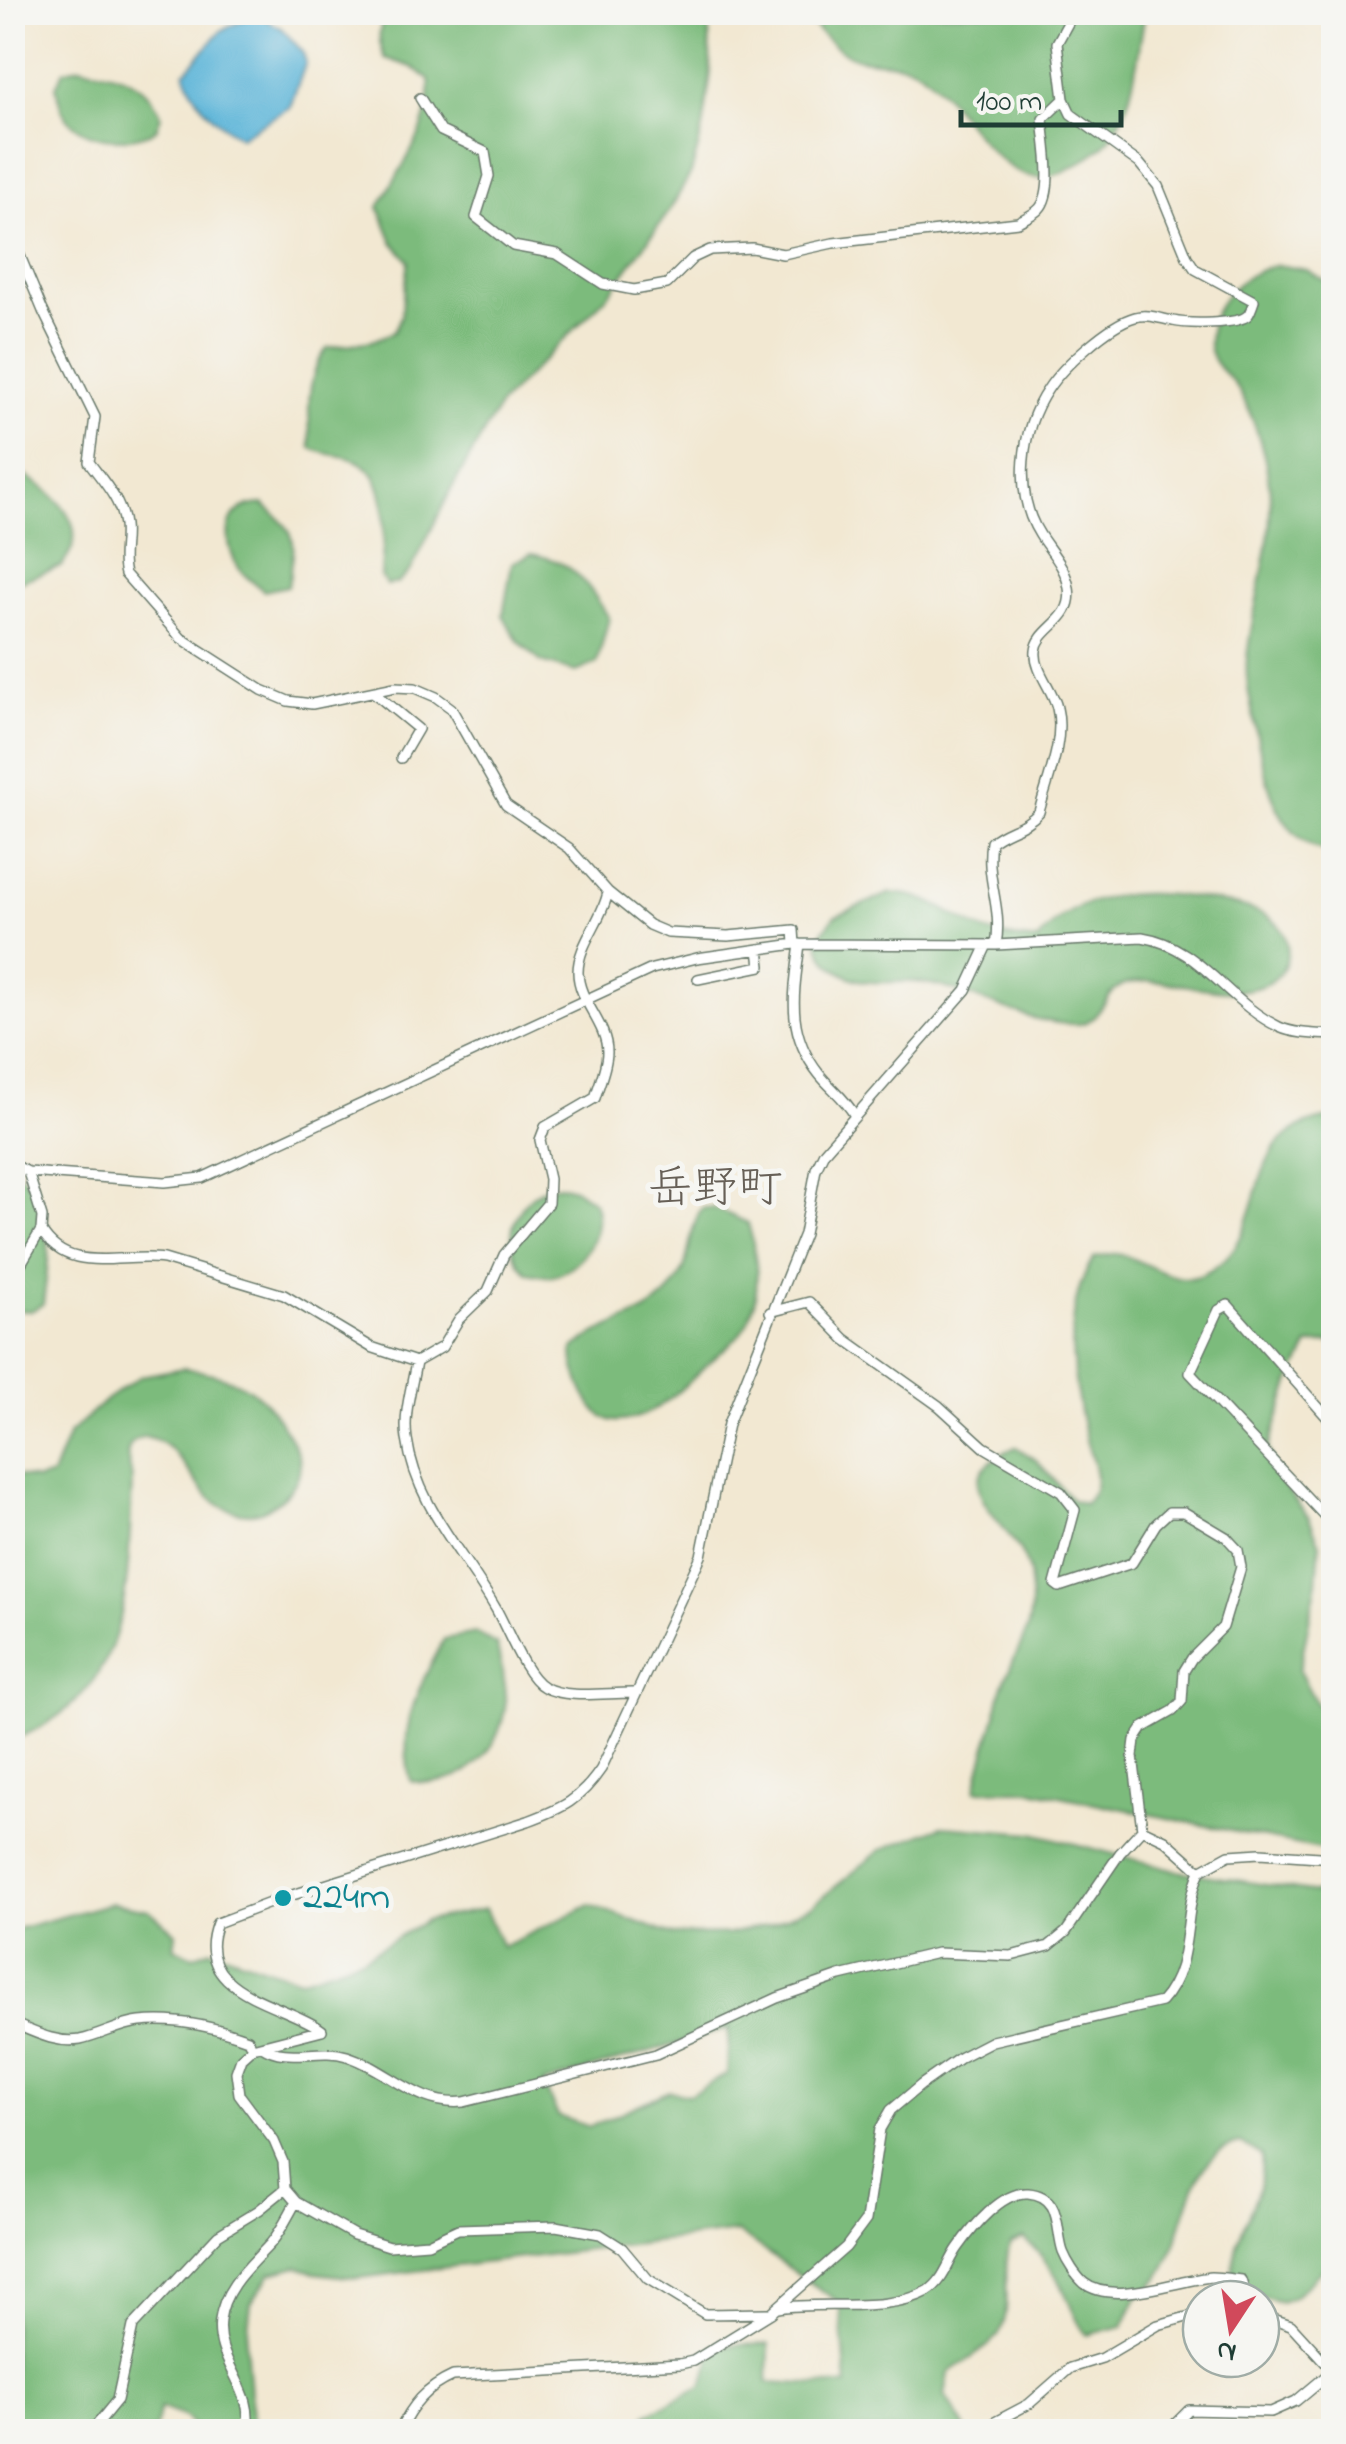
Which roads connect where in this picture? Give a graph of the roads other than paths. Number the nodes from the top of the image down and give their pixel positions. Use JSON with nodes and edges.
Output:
{"nodes":[{"id":1,"x":1074,"y":12,"type":"edge"},
{"id":2,"x":420,"y":98,"type":"dead end"},
{"id":3,"x":1064,"y":99,"type":"junction"},
{"id":4,"x":12,"y":230,"type":"edge"},
{"id":5,"x":15,"y":255,"type":"edge"},
{"id":6,"x":373,"y":692,"type":"junction"},
{"id":7,"x":400,"y":758,"type":"dead end"},
{"id":8,"x":608,"y":892,"type":"junction"},
{"id":9,"x":798,"y":944,"type":"junction"},
{"id":10,"x":992,"y":945,"type":"junction"},
{"id":11,"x":760,"y":949,"type":"junction"},
{"id":12,"x":698,"y":978,"type":"dead end"},
{"id":13,"x":586,"y":999,"type":"junction"},
{"id":14,"x":1334,"y":1035,"type":"edge"},
{"id":15,"x":855,"y":1116,"type":"junction"},
{"id":16,"x":12,"y":1164,"type":"edge"},
{"id":17,"x":28,"y":1172,"type":"junction"},
{"id":18,"x":42,"y":1230,"type":"junction"},
{"id":19,"x":12,"y":1279,"type":"edge"},
{"id":20,"x":770,"y":1312,"type":"junction"},
{"id":21,"x":416,"y":1362,"type":"junction"},
{"id":22,"x":1334,"y":1425,"type":"edge"},
{"id":23,"x":1334,"y":1526,"type":"edge"},
{"id":24,"x":636,"y":1693,"type":"junction"},
{"id":25,"x":1142,"y":1829,"type":"junction"},
{"id":26,"x":1334,"y":1858,"type":"edge"},
{"id":27,"x":1200,"y":1871,"type":"junction"},
{"id":28,"x":12,"y":2023,"type":"edge"},
{"id":29,"x":257,"y":2047,"type":"junction"},
{"id":30,"x":285,"y":2189,"type":"junction"},
{"id":31,"x":296,"y":2202,"type":"junction"},
{"id":32,"x":1201,"y":2279,"type":"edge"},
{"id":33,"x":1231,"y":2279,"type":"edge"},
{"id":34,"x":1181,"y":2283,"type":"edge"},
{"id":35,"x":774,"y":2310,"type":"junction"},
{"id":36,"x":1181,"y":2319,"type":"edge"},
{"id":37,"x":1281,"y":2322,"type":"edge"},
{"id":38,"x":1333,"y":2371,"type":"edge"},
{"id":39,"x":84,"y":2432,"type":"edge"},
{"id":40,"x":246,"y":2432,"type":"edge"},
{"id":41,"x":399,"y":2432,"type":"edge"},
{"id":42,"x":989,"y":2432,"type":"edge"},
{"id":43,"x":1166,"y":2432,"type":"edge"}],
"edges":[{"from":1,"to":3,"type":"street"},
{"from":2,"to":3,"type":"street"},
{"from":3,"to":10,"type":"street"},
{"from":4,"to":5,"type":"street"},
{"from":5,"to":6,"type":"street"},
{"from":6,"to":7,"type":"street"},
{"from":6,"to":8,"type":"street"},
{"from":8,"to":9,"type":"street"},
{"from":8,"to":13,"type":"street"},
{"from":9,"to":10,"type":"street"},
{"from":9,"to":11,"type":"street"},
{"from":9,"to":15,"type":"street"},
{"from":10,"to":14,"type":"street"},
{"from":10,"to":15,"type":"street"},
{"from":11,"to":12,"type":"street"},
{"from":11,"to":13,"type":"street"},
{"from":13,"to":17,"type":"street"},
{"from":13,"to":21,"type":"street"},
{"from":15,"to":20,"type":"street"},
{"from":16,"to":17,"type":"street"},
{"from":17,"to":18,"type":"street"},
{"from":18,"to":19,"type":"street"},
{"from":18,"to":21,"type":"street"},
{"from":20,"to":24,"type":"street"},
{"from":20,"to":25,"type":"street"},
{"from":21,"to":24,"type":"street"},
{"from":22,"to":23,"type":"street"},
{"from":24,"to":29,"type":"street"},
{"from":25,"to":27,"type":"street"},
{"from":25,"to":29,"type":"street"},
{"from":26,"to":27,"type":"street"},
{"from":27,"to":35,"type":"street"},
{"from":28,"to":29,"type":"street"},
{"from":29,"to":30,"type":"street"},
{"from":30,"to":31,"type":"street"},
{"from":30,"to":39,"type":"street"},
{"from":31,"to":35,"type":"street"},
{"from":31,"to":40,"type":"street"},
{"from":32,"to":33,"type":"street"},
{"from":34,"to":35,"type":"street"},
{"from":35,"to":41,"type":"street"},
{"from":36,"to":42,"type":"street"},
{"from":37,"to":38,"type":"street"},
{"from":38,"to":43,"type":"street"}]}
